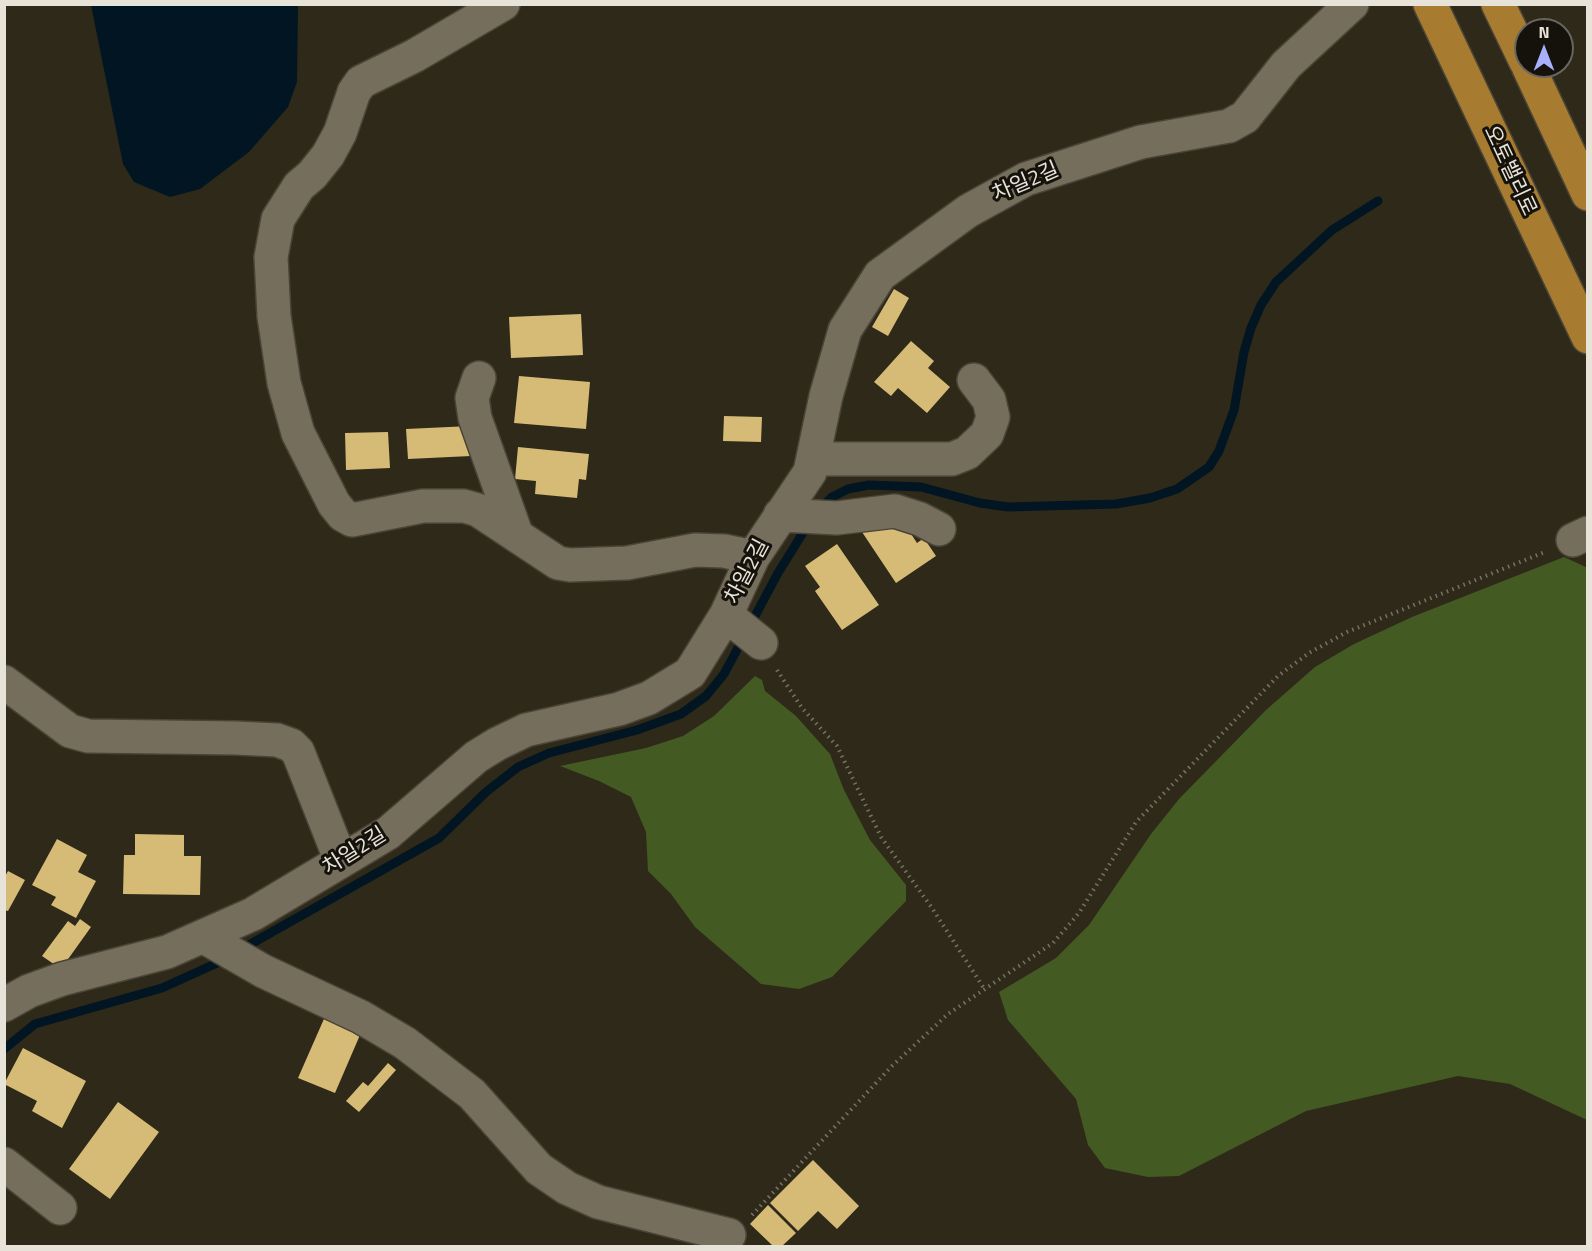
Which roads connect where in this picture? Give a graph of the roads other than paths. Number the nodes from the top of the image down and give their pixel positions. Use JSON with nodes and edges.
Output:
{"nodes":[{"id":1,"x":503,"y":4,"type":"edge"},
{"id":2,"x":1430,"y":4,"type":"edge"},
{"id":3,"x":1498,"y":4,"type":"edge"},
{"id":4,"x":1350,"y":5,"type":"edge"},
{"id":5,"x":1514,"y":37,"type":"edge"},
{"id":6,"x":1533,"y":78,"type":"edge"},
{"id":7,"x":1587,"y":194,"type":"edge"},
{"id":8,"x":1587,"y":337,"type":"edge"},
{"id":9,"x":479,"y":378,"type":"dead end"},
{"id":10,"x":974,"y":380,"type":"dead end"},
{"id":11,"x":815,"y":459,"type":"junction"},
{"id":12,"x":780,"y":515,"type":"junction"},
{"id":13,"x":939,"y":529,"type":"dead end"},
{"id":14,"x":517,"y":536,"type":"junction"},
{"id":15,"x":753,"y":558,"type":"junction"},
{"id":16,"x":726,"y":615,"type":"junction"},
{"id":17,"x":761,"y":643,"type":"road end"},
{"id":18,"x":4,"y":682,"type":"edge"},
{"id":19,"x":341,"y":861,"type":"junction"},
{"id":20,"x":204,"y":937,"type":"junction"},
{"id":21,"x":4,"y":1005,"type":"edge"},
{"id":22,"x":4,"y":1164,"type":"edge"},
{"id":23,"x":60,"y":1208,"type":"dead end"},
{"id":24,"x":729,"y":1235,"type":"road end"}],
"edges":[{"from":1,"to":14,"type":"street"},
{"from":2,"to":8,"type":"highway","name":"오토밸리로"},
{"from":3,"to":5,"type":"highway"},
{"from":4,"to":11,"type":"street","name":"차일2길"},
{"from":6,"to":7,"type":"highway"},
{"from":9,"to":14,"type":"street"},
{"from":10,"to":11,"type":"street"},
{"from":11,"to":12,"type":"street","name":"차일2길"},
{"from":12,"to":13,"type":"street"},
{"from":12,"to":15,"type":"street","name":"차일2길"},
{"from":14,"to":15,"type":"street"},
{"from":15,"to":16,"type":"street","name":"차일2길"},
{"from":16,"to":17,"type":"street"},
{"from":16,"to":19,"type":"street","name":"차일2길"},
{"from":18,"to":19,"type":"street"},
{"from":19,"to":20,"type":"street","name":"차일2길"},
{"from":20,"to":21,"type":"street","name":"차일2길"},
{"from":20,"to":24,"type":"street"},
{"from":22,"to":23,"type":"street"}]}
